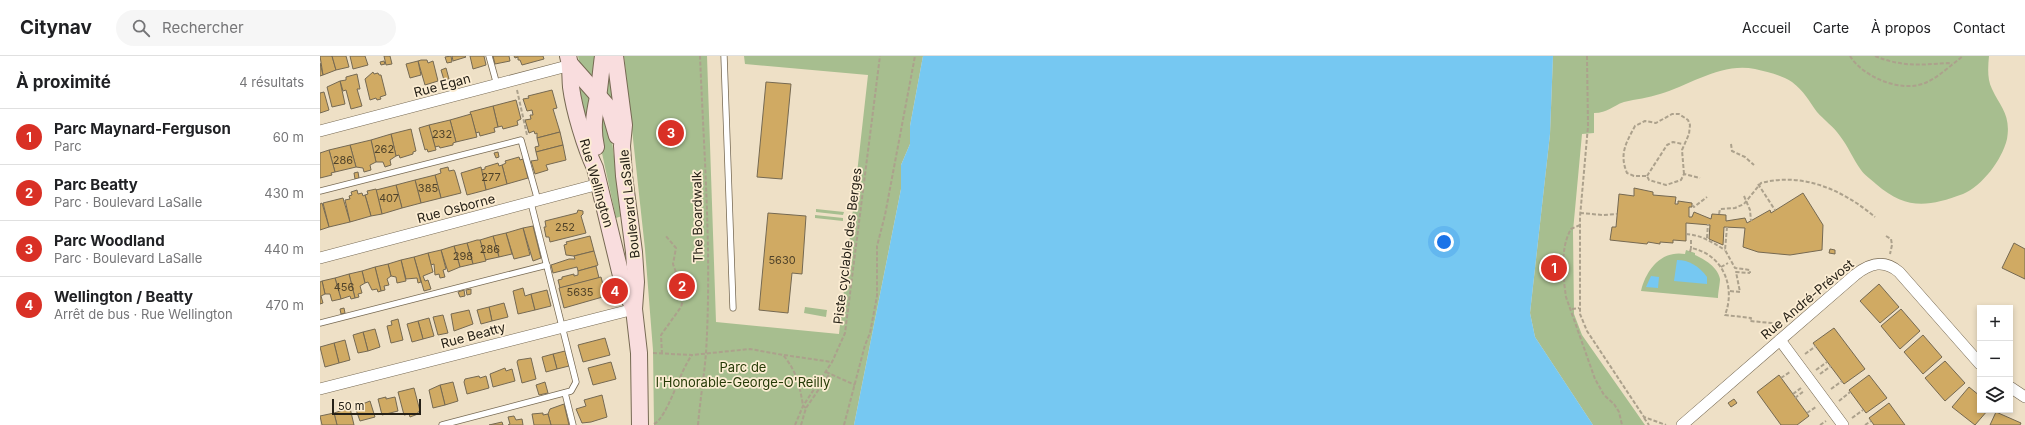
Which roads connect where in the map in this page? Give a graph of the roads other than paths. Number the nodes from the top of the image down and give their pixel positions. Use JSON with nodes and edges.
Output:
{"nodes":[{"id":1,"x":489,"y":56,"type":"edge"},
{"id":2,"x":603,"y":56,"type":"edge"},
{"id":3,"x":615,"y":56,"type":"edge"},
{"id":4,"x":724,"y":56,"type":"edge"},
{"id":5,"x":569,"y":61,"type":"edge"},
{"id":6,"x":497,"y":85,"type":"junction"},
{"id":7,"x":598,"y":96,"type":"junction"},
{"id":8,"x":320,"y":131,"type":"edge"},
{"id":9,"x":622,"y":146,"type":"junction"},
{"id":10,"x":595,"y":168,"type":"junction"},
{"id":11,"x":599,"y":184,"type":"junction"},
{"id":12,"x":320,"y":191,"type":"edge"},
{"id":13,"x":534,"y":202,"type":"junction"},
{"id":14,"x":320,"y":258,"type":"edge"},
{"id":15,"x":547,"y":264,"type":"junction"},
{"id":16,"x":733,"y":308,"type":"dead end"},
{"id":17,"x":634,"y":309,"type":"junction"},
{"id":18,"x":320,"y":323,"type":"edge"},
{"id":19,"x":562,"y":326,"type":"junction"},
{"id":20,"x":1780,"y":340,"type":"junction"},
{"id":21,"x":1977,"y":361,"type":"edge"},
{"id":22,"x":320,"y":389,"type":"edge"},
{"id":23,"x":2013,"y":389,"type":"edge"},
{"id":24,"x":565,"y":393,"type":"junction"},
{"id":25,"x":2025,"y":397,"type":"edge"},
{"id":26,"x":442,"y":425,"type":"edge"},
{"id":27,"x":573,"y":425,"type":"edge"},
{"id":28,"x":646,"y":425,"type":"edge"},
{"id":29,"x":1682,"y":425,"type":"edge"},
{"id":30,"x":1842,"y":425,"type":"edge"}],
"edges":[{"from":1,"to":6,"type":"lane"},
{"from":2,"to":7,"type":"main road"},
{"from":3,"to":9,"type":"main road","name":"Boulevard LaSalle"},
{"from":4,"to":16,"type":"lane"},
{"from":5,"to":6,"type":"street","name":"Rue Egan"},
{"from":5,"to":7,"type":"main road"},
{"from":5,"to":10,"type":"main road","name":"Rue Wellington"},
{"from":6,"to":8,"type":"street","name":"Rue Egan"},
{"from":7,"to":9,"type":"main road"},
{"from":7,"to":10,"type":"main road"},
{"from":9,"to":17,"type":"main road","name":"Boulevard LaSalle"},
{"from":10,"to":11,"type":"main road","name":"Rue Wellington"},
{"from":11,"to":13,"type":"street","name":"Rue Osborne"},
{"from":11,"to":17,"type":"main road","name":"Rue Wellington"},
{"from":12,"to":13,"type":"lane"},
{"from":13,"to":14,"type":"street","name":"Rue Osborne"},
{"from":13,"to":15,"type":"lane"},
{"from":15,"to":18,"type":"lane"},
{"from":15,"to":19,"type":"lane"},
{"from":17,"to":19,"type":"street","name":"Rue Beatty"},
{"from":17,"to":28,"type":"main road","name":"Boulevard LaSalle"},
{"from":19,"to":22,"type":"street","name":"Rue Beatty"},
{"from":19,"to":24,"type":"lane"},
{"from":20,"to":21,"type":"street","name":"Rue André-Prévost"},
{"from":20,"to":29,"type":"street","name":"Rue André-Prévost"},
{"from":20,"to":30,"type":"street"},
{"from":23,"to":25,"type":"street"},
{"from":24,"to":26,"type":"lane"},
{"from":24,"to":27,"type":"lane"}]}
